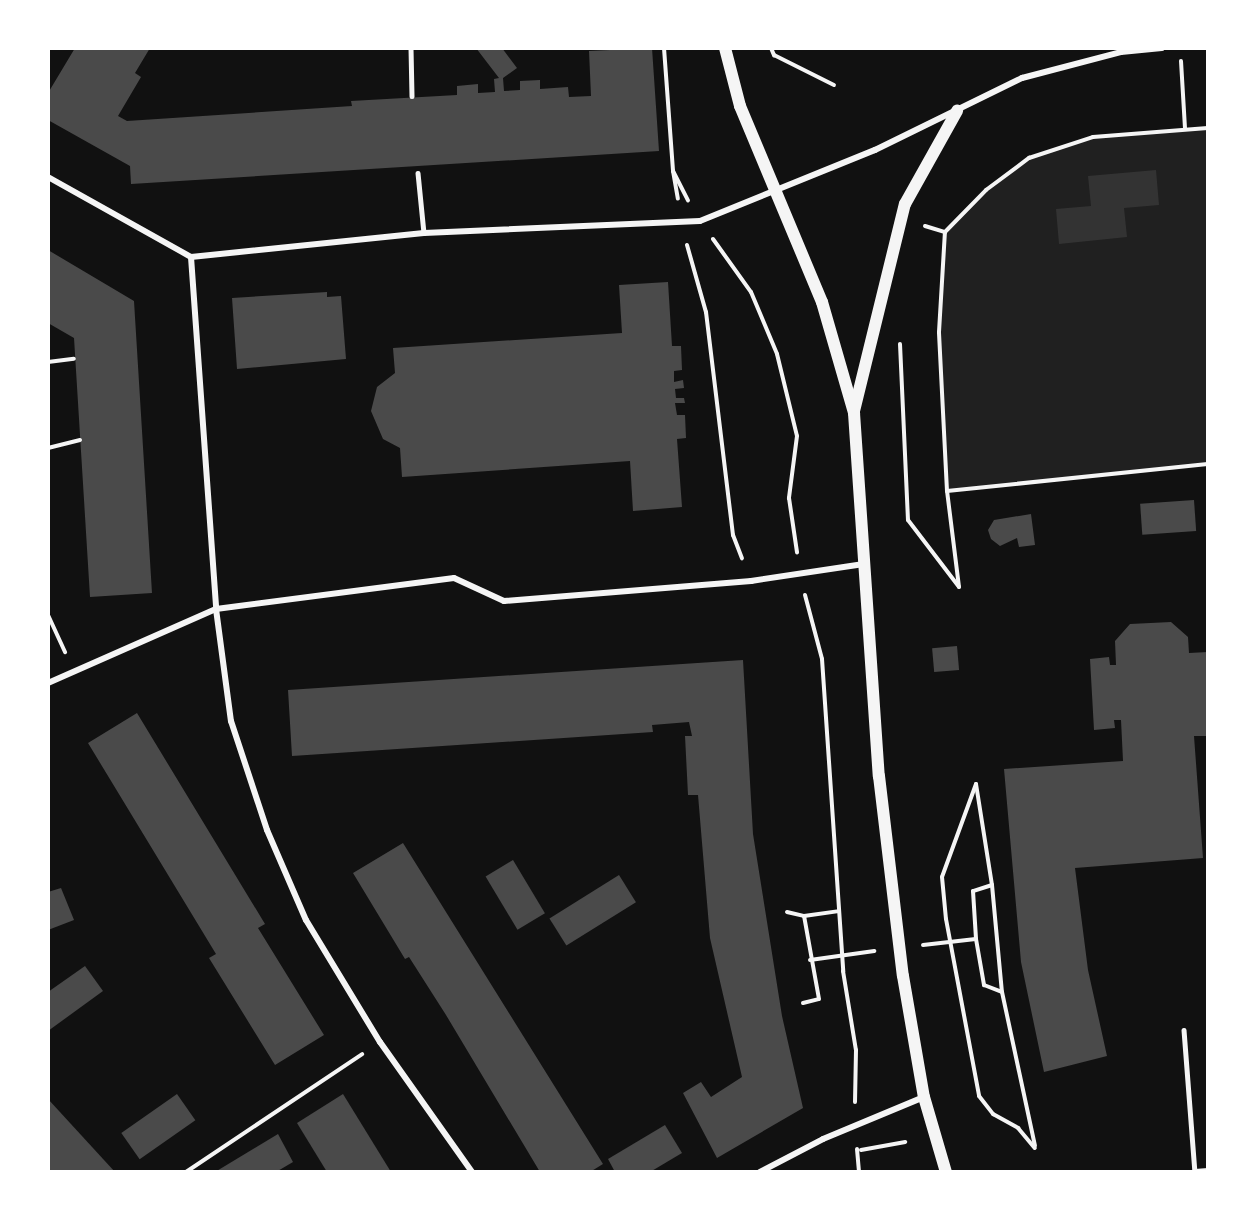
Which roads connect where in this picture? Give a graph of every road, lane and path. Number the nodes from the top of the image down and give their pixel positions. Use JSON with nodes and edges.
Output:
{"nodes":[{"id":1,"x":411,"y":48,"type":"edge"},
{"id":2,"x":664,"y":48,"type":"edge"},
{"id":3,"x":725,"y":48,"type":"edge"},
{"id":4,"x":771,"y":48,"type":"edge"},
{"id":5,"x":1162,"y":48,"type":"edge"},
{"id":6,"x":1180,"y":48,"type":"edge"},
{"id":7,"x":1121,"y":50,"type":"edge"},
{"id":8,"x":834,"y":85,"type":"dead end"},
{"id":9,"x":412,"y":96,"type":"dead end"},
{"id":10,"x":957,"y":111,"type":"junction"},
{"id":11,"x":1208,"y":128,"type":"edge"},
{"id":12,"x":1185,"y":129,"type":"junction"},
{"id":13,"x":673,"y":171,"type":"junction"},
{"id":14,"x":418,"y":173,"type":"dead end"},
{"id":15,"x":48,"y":177,"type":"edge"},
{"id":16,"x":775,"y":191,"type":"junction"},
{"id":17,"x":683,"y":221,"type":"junction"},
{"id":18,"x":700,"y":221,"type":"junction"},
{"id":19,"x":424,"y":233,"type":"junction"},
{"id":20,"x":191,"y":257,"type":"junction"},
{"id":21,"x":899,"y":332,"type":"dead end"},
{"id":22,"x":74,"y":359,"type":"dead end"},
{"id":23,"x":48,"y":362,"type":"edge"},
{"id":24,"x":854,"y":412,"type":"junction"},
{"id":25,"x":80,"y":440,"type":"dead end"},
{"id":26,"x":48,"y":448,"type":"edge"},
{"id":27,"x":1208,"y":465,"type":"edge"},
{"id":28,"x":947,"y":491,"type":"junction"},
{"id":29,"x":864,"y":564,"type":"junction"},
{"id":30,"x":799,"y":572,"type":"junction"},
{"id":31,"x":751,"y":581,"type":"junction"},
{"id":32,"x":216,"y":609,"type":"junction"},
{"id":33,"x":48,"y":615,"type":"edge"},
{"id":34,"x":74,"y":673,"type":"junction"},
{"id":35,"x":48,"y":683,"type":"edge"},
{"id":36,"x":992,"y":885,"type":"junction"},
{"id":37,"x":839,"y":911,"type":"junction"},
{"id":38,"x":787,"y":912,"type":"dead end"},
{"id":39,"x":804,"y":916,"type":"junction"},
{"id":40,"x":976,"y":939,"type":"junction"},
{"id":41,"x":936,"y":944,"type":"dead end"},
{"id":42,"x":846,"y":955,"type":"dead end"},
{"id":43,"x":810,"y":960,"type":"junction"},
{"id":44,"x":1002,"y":992,"type":"junction"},
{"id":45,"x":802,"y":1003,"type":"dead end"},
{"id":46,"x":1184,"y":1030,"type":"dead end"},
{"id":47,"x":380,"y":1042,"type":"junction"},
{"id":48,"x":924,"y":1097,"type":"junction"},
{"id":49,"x":855,"y":1125,"type":"junction"},
{"id":50,"x":905,"y":1142,"type":"dead end"},
{"id":51,"x":857,"y":1151,"type":"junction"},
{"id":52,"x":848,"y":1152,"type":"dead end"},
{"id":53,"x":1208,"y":1171,"type":"edge"},
{"id":54,"x":186,"y":1172,"type":"edge"},
{"id":55,"x":472,"y":1172,"type":"edge"},
{"id":56,"x":760,"y":1172,"type":"edge"},
{"id":57,"x":859,"y":1172,"type":"edge"},
{"id":58,"x":946,"y":1172,"type":"edge"},
{"id":59,"x":1195,"y":1172,"type":"edge"}],
"edges":[{"from":1,"to":9,"type":"lane"},
{"from":2,"to":13,"type":"path"},
{"from":3,"to":16,"type":"main road"},
{"from":4,"to":8,"type":"path"},
{"from":5,"to":7,"type":"street"},
{"from":6,"to":12,"type":"path"},
{"from":7,"to":10,"type":"street"},
{"from":10,"to":16,"type":"street"},
{"from":10,"to":24,"type":"main road"},
{"from":11,"to":12,"type":"path"},
{"from":12,"to":28,"type":"path"},
{"from":13,"to":17,"type":"path"},
{"from":13,"to":18,"type":"path"},
{"from":14,"to":19,"type":"lane"},
{"from":15,"to":20,"type":"street"},
{"from":16,"to":18,"type":"street"},
{"from":16,"to":24,"type":"main road"},
{"from":17,"to":18,"type":"street"},
{"from":17,"to":19,"type":"street"},
{"from":17,"to":31,"type":"path"},
{"from":18,"to":30,"type":"path"},
{"from":19,"to":20,"type":"street"},
{"from":20,"to":32,"type":"street"},
{"from":21,"to":28,"type":"path"},
{"from":22,"to":23,"type":"path"},
{"from":24,"to":29,"type":"main road"},
{"from":25,"to":26,"type":"path"},
{"from":27,"to":28,"type":"path"},
{"from":29,"to":30,"type":"street"},
{"from":29,"to":48,"type":"main road"},
{"from":30,"to":31,"type":"street"},
{"from":30,"to":37,"type":"path"},
{"from":31,"to":32,"type":"street"},
{"from":32,"to":34,"type":"street"},
{"from":32,"to":47,"type":"street"},
{"from":33,"to":34,"type":"path"},
{"from":34,"to":35,"type":"street"},
{"from":36,"to":40,"type":"path"},
{"from":36,"to":44,"type":"path"},
{"from":36,"to":44,"type":"path"},
{"from":37,"to":39,"type":"path"},
{"from":37,"to":49,"type":"path"},
{"from":38,"to":39,"type":"path"},
{"from":39,"to":43,"type":"path"},
{"from":40,"to":41,"type":"path"},
{"from":40,"to":44,"type":"path"},
{"from":42,"to":43,"type":"path"},
{"from":43,"to":45,"type":"path"},
{"from":46,"to":59,"type":"lane"},
{"from":47,"to":54,"type":"path"},
{"from":47,"to":55,"type":"street"},
{"from":48,"to":49,"type":"street"},
{"from":48,"to":58,"type":"main road"},
{"from":49,"to":51,"type":"path"},
{"from":49,"to":56,"type":"street"},
{"from":50,"to":51,"type":"path"},
{"from":51,"to":52,"type":"path"},
{"from":51,"to":57,"type":"path"},
{"from":53,"to":59,"type":"street"}]}
